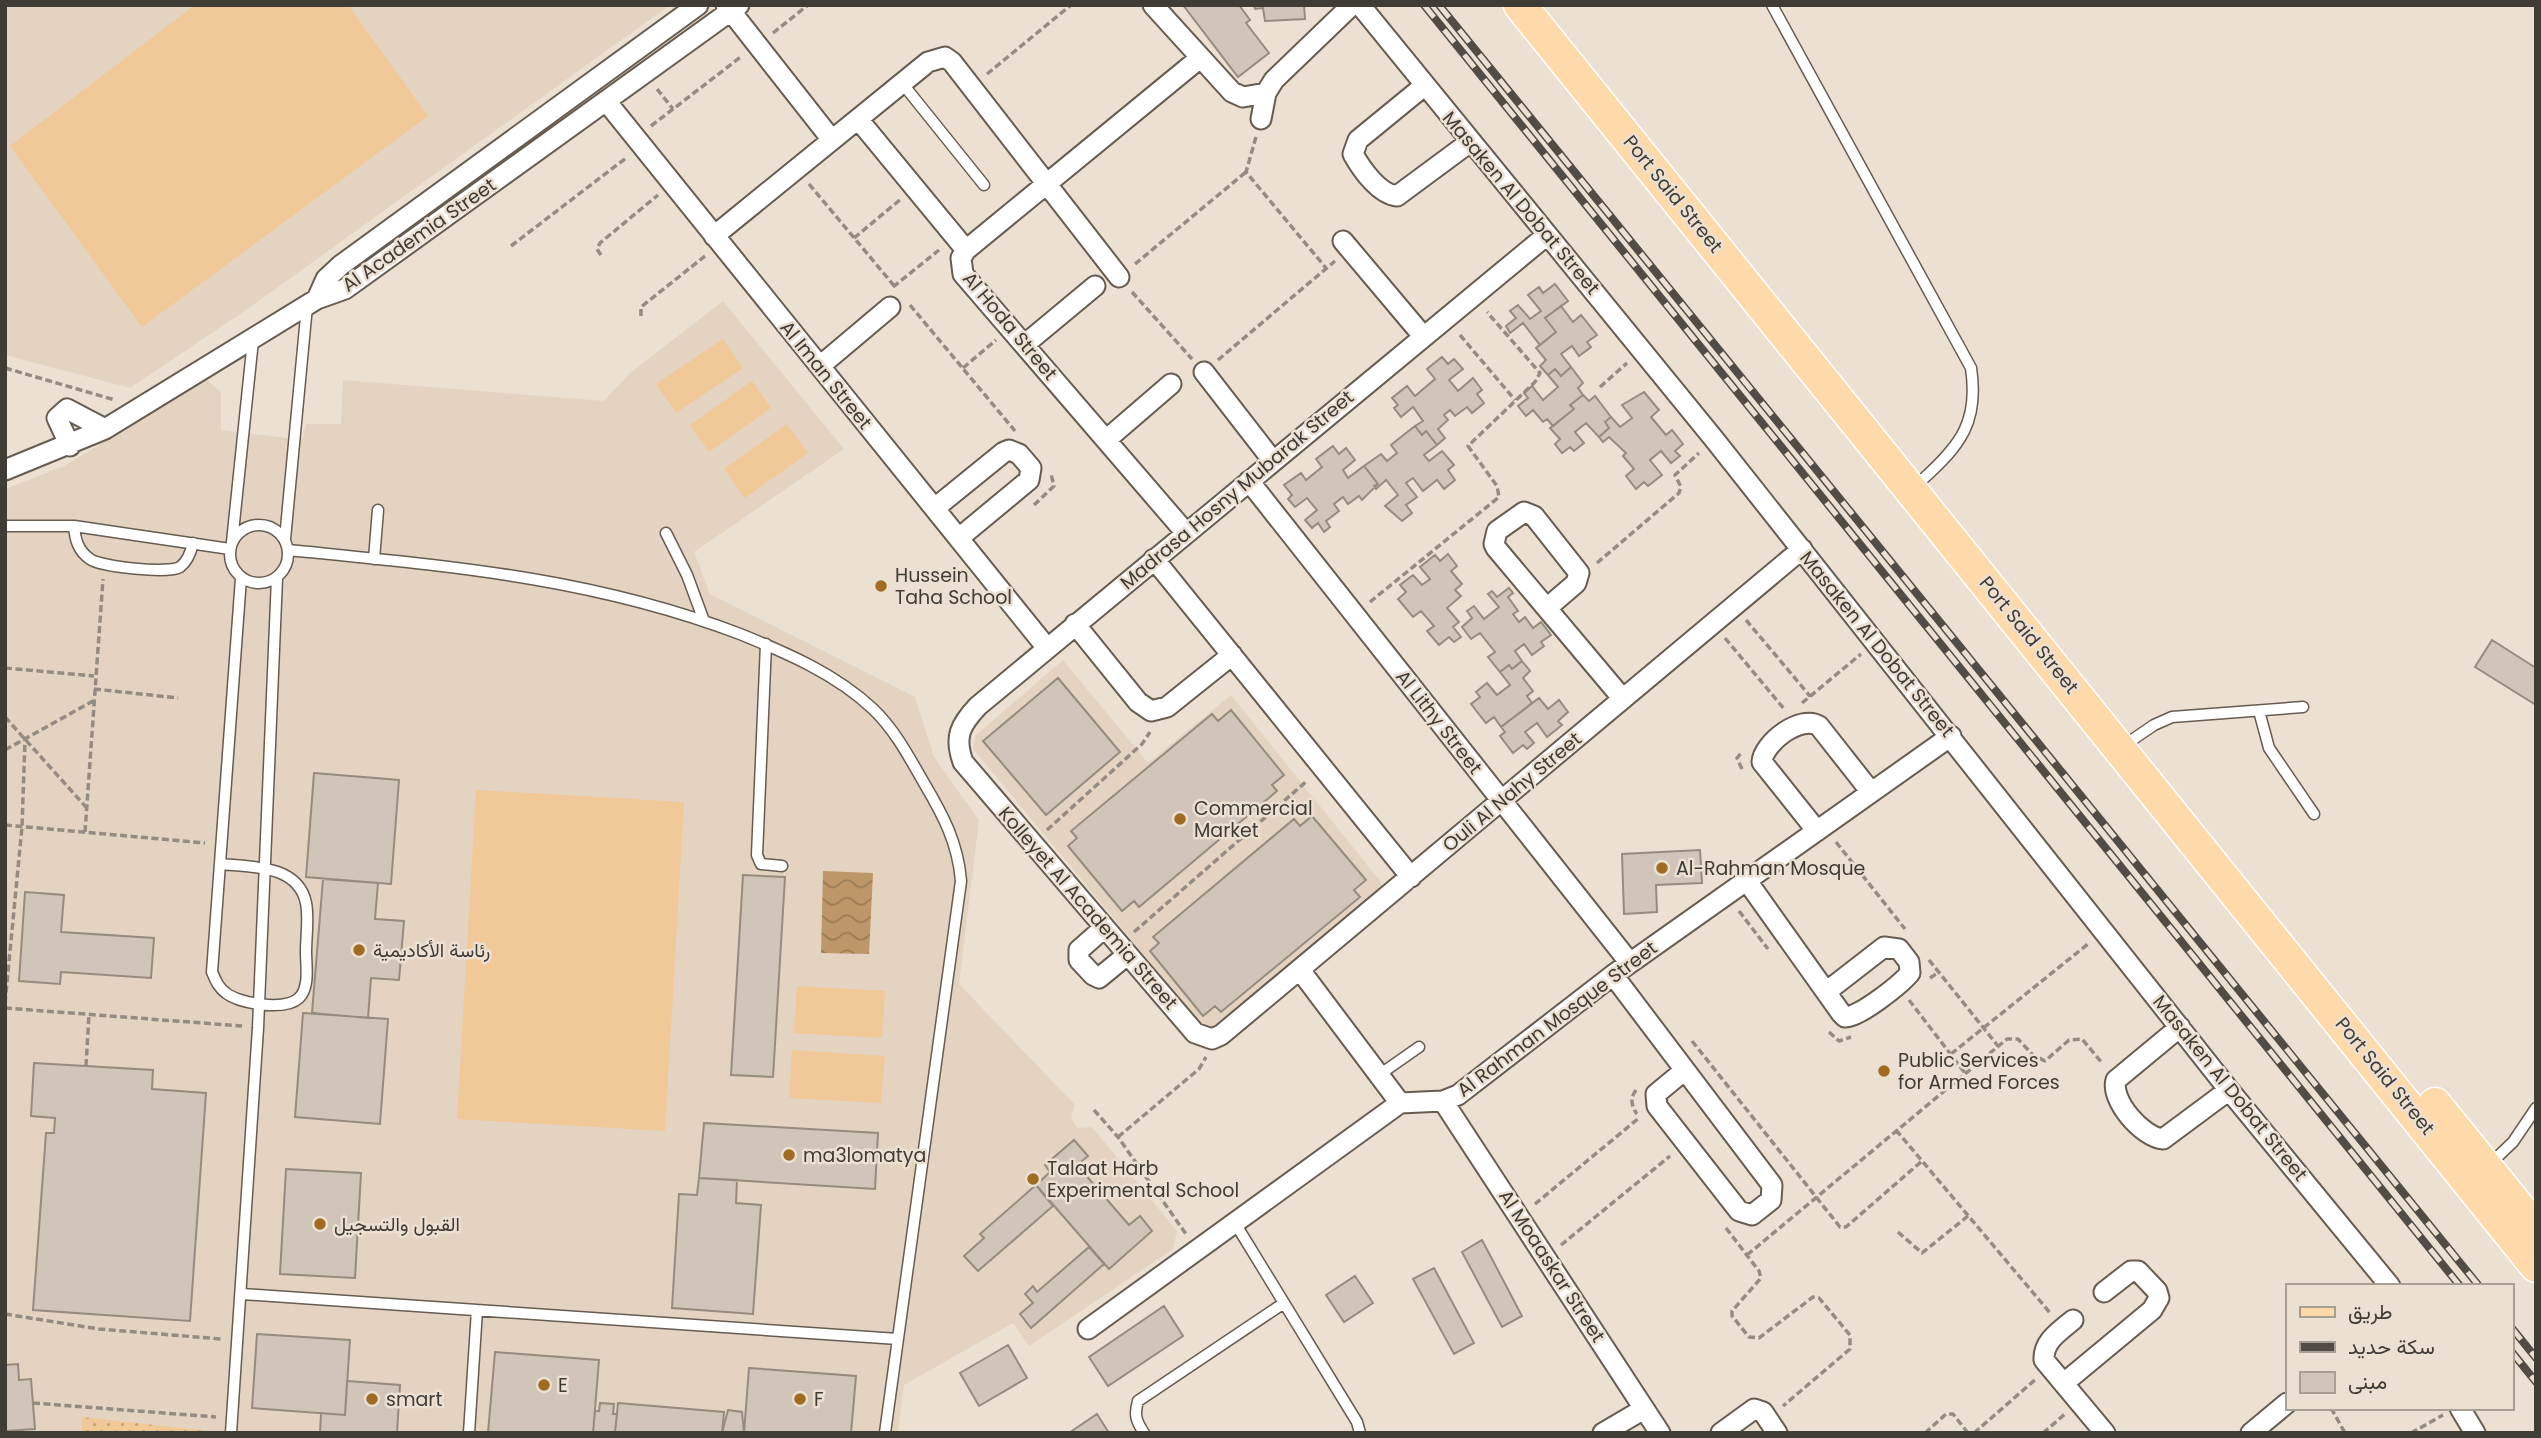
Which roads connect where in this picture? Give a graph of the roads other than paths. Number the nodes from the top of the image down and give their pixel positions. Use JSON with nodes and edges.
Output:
{"nodes":[{"id":1,"x":698,"y":5,"type":"edge"},
{"id":2,"x":1153,"y":5,"type":"edge"},
{"id":3,"x":1352,"y":5,"type":"edge"},
{"id":4,"x":1360,"y":5,"type":"edge"},
{"id":5,"x":1520,"y":5,"type":"edge"},
{"id":6,"x":1549,"y":5,"type":"edge"},
{"id":7,"x":1772,"y":5,"type":"edge"},
{"id":8,"x":732,"y":7,"type":"edge"},
{"id":9,"x":1200,"y":58,"type":"junction"},
{"id":10,"x":902,"y":83,"type":"junction"},
{"id":11,"x":1424,"y":86,"type":"junction"},
{"id":12,"x":1266,"y":93,"type":"junction"},
{"id":13,"x":606,"y":101,"type":"junction"},
{"id":14,"x":859,"y":118,"type":"junction"},
{"id":15,"x":1261,"y":119,"type":"road end"},
{"id":16,"x":832,"y":140,"type":"junction"},
{"id":17,"x":1470,"y":142,"type":"junction"},
{"id":18,"x":463,"y":177,"type":"junction"},
{"id":19,"x":1047,"y":184,"type":"junction"},
{"id":20,"x":984,"y":185,"type":"dead end"},
{"id":21,"x":476,"y":195,"type":"junction"},
{"id":22,"x":1547,"y":235,"type":"junction"},
{"id":23,"x":717,"y":239,"type":"junction"},
{"id":24,"x":1346,"y":245,"type":"road end"},
{"id":25,"x":966,"y":250,"type":"junction"},
{"id":26,"x":1119,"y":277,"type":"road end"},
{"id":27,"x":1095,"y":286,"type":"dead end"},
{"id":28,"x":900,"y":301,"type":"road end"},
{"id":29,"x":312,"y":302,"type":"junction"},
{"id":30,"x":1423,"y":336,"type":"junction"},
{"id":31,"x":253,"y":339,"type":"junction"},
{"id":32,"x":1024,"y":345,"type":"junction"},
{"id":33,"x":820,"y":366,"type":"junction"},
{"id":34,"x":1204,"y":372,"type":"road end"},
{"id":35,"x":1171,"y":384,"type":"dead end"},
{"id":36,"x":105,"y":429,"type":"junction"},
{"id":37,"x":1106,"y":440,"type":"junction"},
{"id":38,"x":70,"y":446,"type":"junction"},
{"id":39,"x":1273,"y":461,"type":"junction"},
{"id":40,"x":5,"y":470,"type":"edge"},
{"id":41,"x":1923,"y":479,"type":"junction"},
{"id":42,"x":1249,"y":481,"type":"junction"},
{"id":43,"x":934,"y":508,"type":"junction"},
{"id":44,"x":378,"y":510,"type":"dead end"},
{"id":45,"x":5,"y":526,"type":"edge"},
{"id":46,"x":74,"y":526,"type":"junction"},
{"id":47,"x":666,"y":533,"type":"dead end"},
{"id":48,"x":1186,"y":533,"type":"junction"},
{"id":49,"x":959,"y":538,"type":"junction"},
{"id":50,"x":285,"y":539,"type":"junction"},
{"id":51,"x":193,"y":543,"type":"junction"},
{"id":52,"x":231,"y":545,"type":"junction"},
{"id":53,"x":1802,"y":549,"type":"junction"},
{"id":54,"x":289,"y":550,"type":"junction"},
{"id":55,"x":373,"y":559,"type":"junction"},
{"id":56,"x":1154,"y":559,"type":"junction"},
{"id":57,"x":241,"y":578,"type":"junction"},
{"id":58,"x":277,"y":578,"type":"junction"},
{"id":59,"x":1547,"y":608,"type":"junction"},
{"id":60,"x":704,"y":621,"type":"junction"},
{"id":61,"x":1075,"y":625,"type":"junction"},
{"id":62,"x":766,"y":645,"type":"junction"},
{"id":63,"x":1047,"y":648,"type":"junction"},
{"id":64,"x":1232,"y":655,"type":"junction"},
{"id":65,"x":1623,"y":699,"type":"junction"},
{"id":66,"x":2303,"y":707,"type":"dead end"},
{"id":67,"x":2259,"y":711,"type":"junction"},
{"id":68,"x":1951,"y":736,"type":"junction"},
{"id":69,"x":2127,"y":745,"type":"junction"},
{"id":70,"x":963,"y":762,"type":"joint"},
{"id":71,"x":1871,"y":792,"type":"junction"},
{"id":72,"x":1501,"y":800,"type":"junction"},
{"id":73,"x":2314,"y":814,"type":"dead end"},
{"id":74,"x":1817,"y":831,"type":"junction"},
{"id":75,"x":220,"y":864,"type":"junction"},
{"id":76,"x":782,"y":866,"type":"dead end"},
{"id":77,"x":264,"y":868,"type":"junction"},
{"id":78,"x":1411,"y":877,"type":"junction"},
{"id":79,"x":1747,"y":881,"type":"junction"},
{"id":80,"x":1104,"y":928,"type":"junction"},
{"id":81,"x":1123,"y":950,"type":"junction"},
{"id":82,"x":1630,"y":963,"type":"junction"},
{"id":83,"x":1300,"y":970,"type":"junction"},
{"id":84,"x":1613,"y":975,"type":"junction"},
{"id":85,"x":1826,"y":992,"type":"junction"},
{"id":86,"x":259,"y":1002,"type":"junction"},
{"id":87,"x":2180,"y":1027,"type":"junction"},
{"id":88,"x":1212,"y":1037,"type":"joint"},
{"id":89,"x":1419,"y":1047,"type":"dead end"},
{"id":90,"x":1685,"y":1070,"type":"junction"},
{"id":91,"x":1379,"y":1075,"type":"junction"},
{"id":92,"x":2229,"y":1090,"type":"junction"},
{"id":93,"x":1443,"y":1101,"type":"junction"},
{"id":94,"x":1401,"y":1103,"type":"junction"},
{"id":95,"x":2536,"y":1108,"type":"edge"},
{"id":96,"x":2479,"y":1174,"type":"junction"},
{"id":97,"x":1235,"y":1223,"type":"junction"},
{"id":98,"x":2536,"y":1228,"type":"edge"},
{"id":99,"x":2536,"y":1266,"type":"edge"},
{"id":100,"x":2388,"y":1284,"type":"edge"},
{"id":101,"x":2104,"y":1293,"type":"dead end"},
{"id":102,"x":242,"y":1294,"type":"junction"},
{"id":103,"x":1284,"y":1303,"type":"junction"},
{"id":104,"x":477,"y":1310,"type":"junction"},
{"id":105,"x":2068,"y":1324,"type":"road end"},
{"id":106,"x":1088,"y":1329,"type":"dead end"},
{"id":107,"x":898,"y":1339,"type":"junction"},
{"id":108,"x":2064,"y":1384,"type":"junction"},
{"id":109,"x":2286,"y":1404,"type":"edge"},
{"id":110,"x":1644,"y":1409,"type":"junction"},
{"id":111,"x":2461,"y":1410,"type":"edge"},
{"id":112,"x":1773,"y":1426,"type":"edge"},
{"id":113,"x":231,"y":1433,"type":"edge"},
{"id":114,"x":469,"y":1433,"type":"edge"},
{"id":115,"x":885,"y":1433,"type":"edge"},
{"id":116,"x":1144,"y":1433,"type":"edge"},
{"id":117,"x":1360,"y":1433,"type":"edge"},
{"id":118,"x":1603,"y":1433,"type":"edge"},
{"id":119,"x":1660,"y":1433,"type":"edge"},
{"id":120,"x":1721,"y":1433,"type":"edge"},
{"id":121,"x":2105,"y":1433,"type":"edge"},
{"id":122,"x":2251,"y":1433,"type":"edge"},
{"id":123,"x":2475,"y":1433,"type":"edge"}],
"edges":[{"from":1,"to":18,"type":"street","name":"Al Academia Street"},
{"from":2,"to":9,"type":"street"},
{"from":3,"to":12,"type":"street"},
{"from":4,"to":11,"type":"street","name":"Masaken Al Dobat Street"},
{"from":5,"to":69,"type":"main road","name":"Port Said Street"},
{"from":6,"to":41,"type":"main road","name":"Port Said Street"},
{"from":7,"to":41,"type":"lane"},
{"from":8,"to":13,"type":"street","name":"Al Academia Street"},
{"from":8,"to":16,"type":"street"},
{"from":9,"to":12,"type":"street"},
{"from":9,"to":19,"type":"street","name":"Al Hoda Street"},
{"from":10,"to":14,"type":"street"},
{"from":10,"to":19,"type":"street"},
{"from":10,"to":20,"type":"lane"},
{"from":11,"to":17,"type":"street","name":"Masaken Al Dobat Street"},
{"from":11,"to":17,"type":"street"},
{"from":12,"to":15,"type":"street"},
{"from":13,"to":21,"type":"street","name":"Al Academia Street"},
{"from":13,"to":23,"type":"street","name":"Al Iman Street"},
{"from":14,"to":16,"type":"street"},
{"from":14,"to":25,"type":"street"},
{"from":16,"to":23,"type":"street"},
{"from":17,"to":22,"type":"street","name":"Masaken Al Dobat Street"},
{"from":18,"to":21,"type":"street"},
{"from":18,"to":29,"type":"street","name":"Al Academia Street"},
{"from":19,"to":25,"type":"street","name":"Al Hoda Street"},
{"from":19,"to":26,"type":"street"},
{"from":21,"to":29,"type":"street","name":"Al Academia Street"},
{"from":22,"to":30,"type":"street","name":"Madrasa Hosny Mubarak Street"},
{"from":22,"to":53,"type":"street","name":"Masaken Al Dobat Street"},
{"from":23,"to":33,"type":"street","name":"Al Iman Street"},
{"from":24,"to":30,"type":"street"},
{"from":25,"to":32,"type":"street","name":"Al Hoda Street"},
{"from":27,"to":32,"type":"street"},
{"from":28,"to":33,"type":"street"},
{"from":29,"to":31,"type":"street"},
{"from":29,"to":50,"type":"lane"},
{"from":30,"to":39,"type":"street","name":"Madrasa Hosny Mubarak Street"},
{"from":31,"to":36,"type":"street"},
{"from":31,"to":52,"type":"lane"},
{"from":32,"to":37,"type":"street","name":"Al Hoda Street"},
{"from":33,"to":43,"type":"street","name":"Al Iman Street"},
{"from":34,"to":39,"type":"street"},
{"from":35,"to":37,"type":"street"},
{"from":36,"to":38,"type":"street"},
{"from":36,"to":38,"type":"street"},
{"from":37,"to":48,"type":"street","name":"Al Hoda Street"},
{"from":38,"to":40,"type":"street"},
{"from":39,"to":42,"type":"street","name":"Madrasa Hosny Mubarak Street"},
{"from":41,"to":69,"type":"main road","name":"Port Said Street"},
{"from":42,"to":48,"type":"street","name":"Madrasa Hosny Mubarak Street"},
{"from":42,"to":72,"type":"street","name":"Al Lithy Street"},
{"from":43,"to":49,"type":"street","name":"Al Iman Street"},
{"from":43,"to":49,"type":"street"},
{"from":44,"to":55,"type":"lane"},
{"from":45,"to":46,"type":"lane"},
{"from":46,"to":51,"type":"lane"},
{"from":46,"to":51,"type":"lane"},
{"from":47,"to":60,"type":"lane"},
{"from":48,"to":56,"type":"street","name":"Madrasa Hosny Mubarak Street"},
{"from":49,"to":63,"type":"street","name":"Al Iman Street"},
{"from":50,"to":52,"type":"lane"},
{"from":50,"to":54,"type":"lane"},
{"from":51,"to":52,"type":"lane"},
{"from":52,"to":57,"type":"lane"},
{"from":53,"to":65,"type":"street","name":"Ouli Al Nahy Street"},
{"from":53,"to":68,"type":"street","name":"Masaken Al Dobat Street"},
{"from":54,"to":55,"type":"lane"},
{"from":54,"to":58,"type":"lane"},
{"from":55,"to":60,"type":"lane"},
{"from":56,"to":61,"type":"street","name":"Madrasa Hosny Mubarak Street"},
{"from":56,"to":64,"type":"street"},
{"from":57,"to":58,"type":"lane"},
{"from":57,"to":75,"type":"lane"},
{"from":58,"to":77,"type":"lane"},
{"from":59,"to":59,"type":"street"},
{"from":59,"to":65,"type":"street"},
{"from":60,"to":62,"type":"lane"},
{"from":61,"to":63,"type":"street","name":"Madrasa Hosny Mubarak Street"},
{"from":61,"to":64,"type":"street"},
{"from":62,"to":76,"type":"lane"},
{"from":62,"to":107,"type":"lane"},
{"from":63,"to":70,"type":"street","name":"Madrasa Hosny Mubarak Street"},
{"from":64,"to":78,"type":"street"},
{"from":65,"to":72,"type":"street","name":"Ouli Al Nahy Street"},
{"from":66,"to":67,"type":"lane"},
{"from":67,"to":69,"type":"lane"},
{"from":67,"to":73,"type":"lane"},
{"from":68,"to":71,"type":"street","name":"Al Rahman Mosque Street"},
{"from":68,"to":87,"type":"street","name":"Masaken Al Dobat Street"},
{"from":69,"to":96,"type":"main road","name":"Port Said Street"},
{"from":70,"to":80,"type":"street","name":"Kolleyet Al Academia Street"},
{"from":71,"to":74,"type":"street","name":"Al Rahman Mosque Street"},
{"from":71,"to":74,"type":"street"},
{"from":72,"to":78,"type":"street","name":"Ouli Al Nahy Street"},
{"from":72,"to":82,"type":"street","name":"Al Lithy Street"},
{"from":74,"to":79,"type":"street","name":"Al Rahman Mosque Street"},
{"from":75,"to":77,"type":"lane"},
{"from":75,"to":86,"type":"lane"},
{"from":77,"to":86,"type":"lane"},
{"from":77,"to":86,"type":"lane"},
{"from":78,"to":83,"type":"street","name":"Ouli Al Nahy Street"},
{"from":79,"to":82,"type":"street","name":"Al Rahman Mosque Street"},
{"from":79,"to":85,"type":"street"},
{"from":80,"to":81,"type":"street","name":"Kolleyet Al Academia Street"},
{"from":80,"to":81,"type":"street"},
{"from":81,"to":88,"type":"street","name":"Kolleyet Al Academia Street"},
{"from":82,"to":84,"type":"street","name":"Al Rahman Mosque Street"},
{"from":83,"to":88,"type":"street","name":"Ouli Al Nahy Street"},
{"from":83,"to":91,"type":"street"},
{"from":84,"to":90,"type":"street"},
{"from":84,"to":93,"type":"street","name":"Al Rahman Mosque Street"},
{"from":85,"to":85,"type":"street"},
{"from":86,"to":102,"type":"lane"},
{"from":87,"to":92,"type":"street","name":"Masaken Al Dobat Street"},
{"from":87,"to":92,"type":"street"},
{"from":89,"to":91,"type":"lane"},
{"from":90,"to":90,"type":"street"},
{"from":91,"to":94,"type":"street"},
{"from":92,"to":100,"type":"street","name":"Masaken Al Dobat Street"},
{"from":93,"to":94,"type":"street","name":"Al Rahman Mosque Street"},
{"from":93,"to":110,"type":"street","name":"Al Moaaskar Street"},
{"from":94,"to":97,"type":"street"},
{"from":95,"to":96,"type":"lane"},
{"from":96,"to":98,"type":"main road","name":"Port Said Street"},
{"from":96,"to":99,"type":"main road","name":"Port Said Street"},
{"from":97,"to":103,"type":"lane"},
{"from":97,"to":106,"type":"street"},
{"from":101,"to":108,"type":"street"},
{"from":102,"to":104,"type":"lane"},
{"from":102,"to":113,"type":"lane"},
{"from":103,"to":116,"type":"lane"},
{"from":103,"to":117,"type":"lane"},
{"from":104,"to":107,"type":"lane"},
{"from":104,"to":114,"type":"lane"},
{"from":105,"to":108,"type":"street"},
{"from":107,"to":115,"type":"lane"},
{"from":108,"to":121,"type":"street"},
{"from":109,"to":122,"type":"street"},
{"from":110,"to":118,"type":"street"},
{"from":110,"to":119,"type":"street","name":"Al Moaaskar Street"},
{"from":111,"to":123,"type":"street"},
{"from":112,"to":120,"type":"street"}]}
